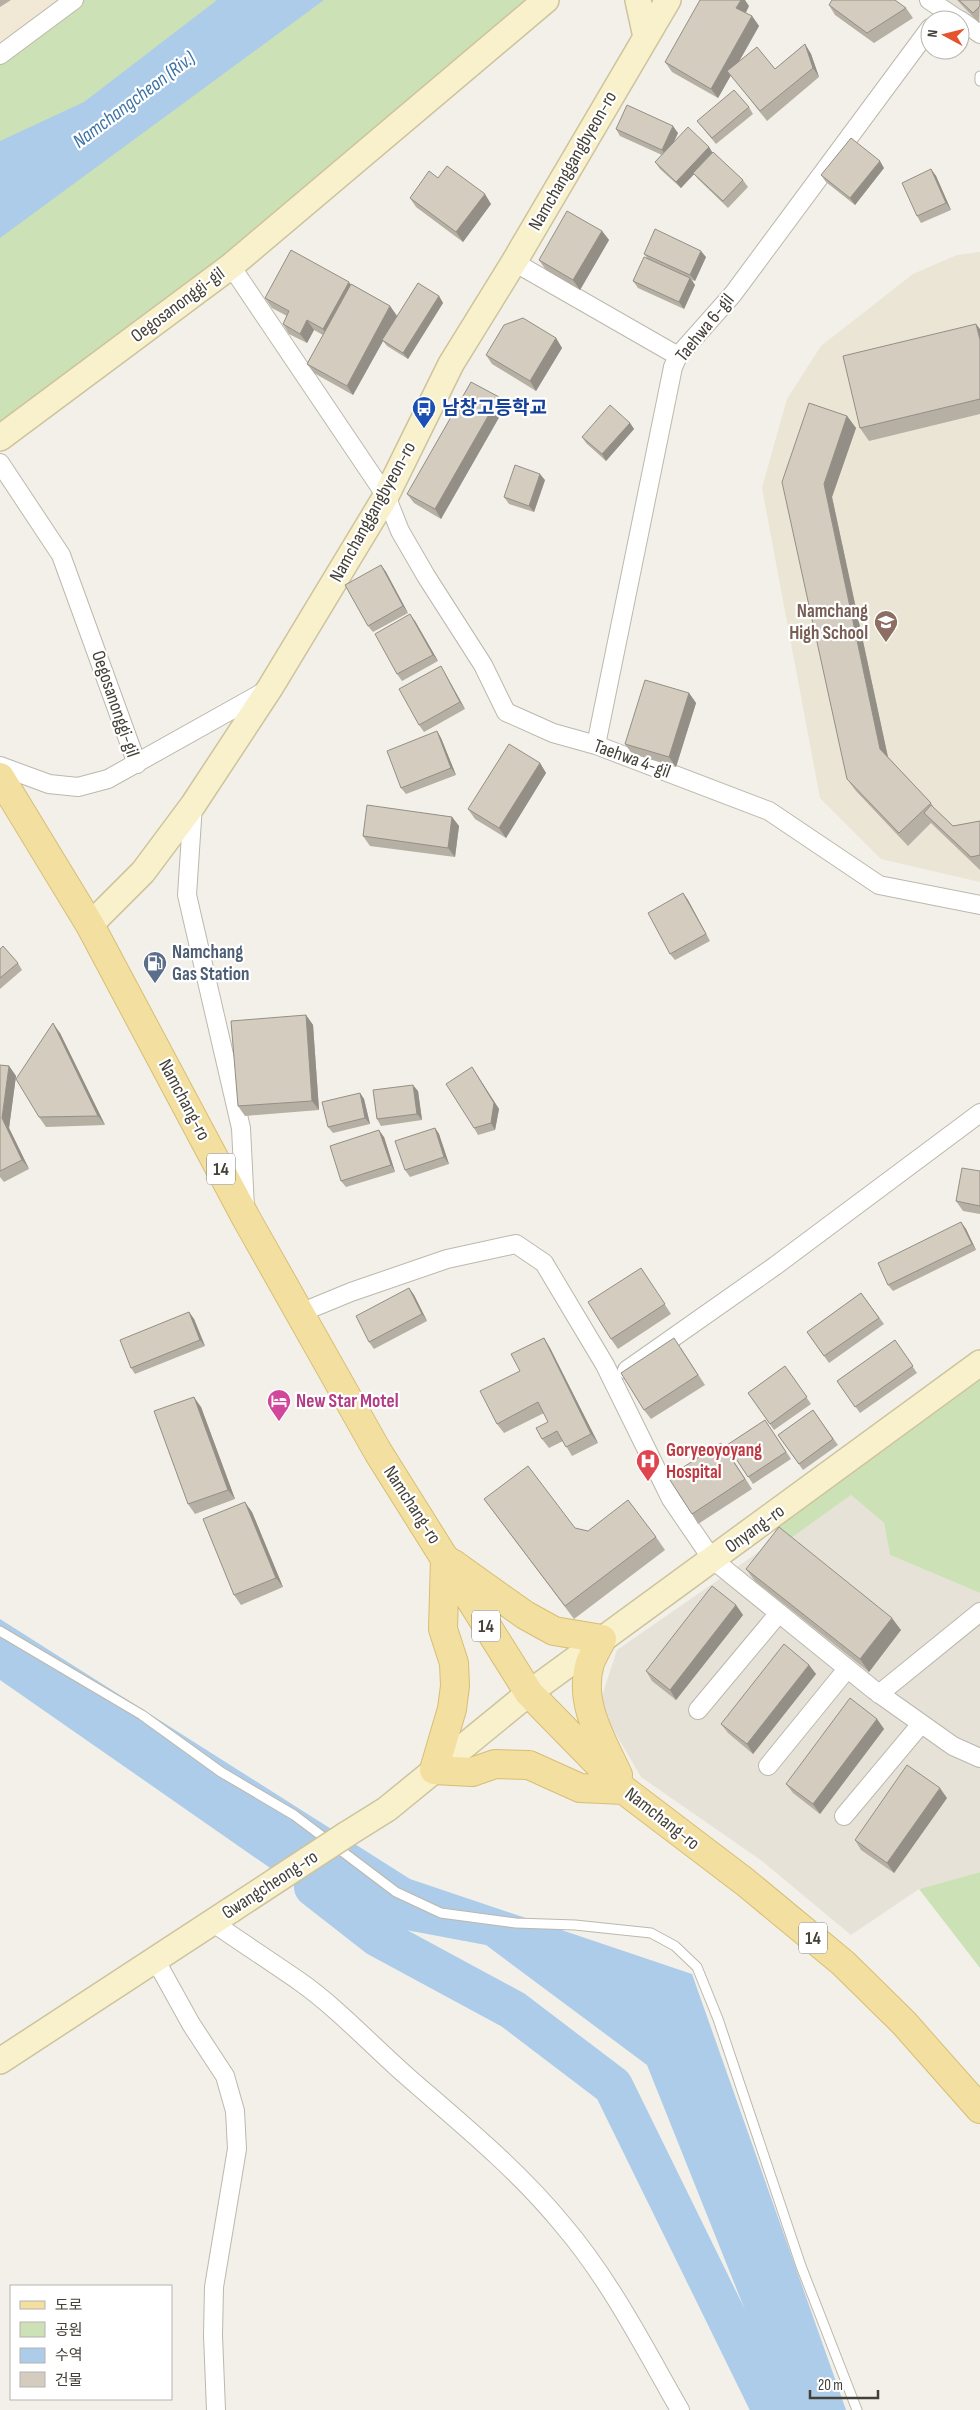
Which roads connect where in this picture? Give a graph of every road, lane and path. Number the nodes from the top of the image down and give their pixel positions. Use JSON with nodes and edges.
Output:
{"nodes":[{"id":1,"x":74,"y":0,"type":"edge"},
{"id":2,"x":546,"y":0,"type":"edge"},
{"id":3,"x":638,"y":0,"type":"edge"},
{"id":4,"x":668,"y":0,"type":"edge"},
{"id":5,"x":646,"y":37,"type":"junction"},
{"id":6,"x":920,"y":42,"type":"edge"},
{"id":7,"x":0,"y":55,"type":"edge"},
{"id":8,"x":980,"y":76,"type":"edge"},
{"id":9,"x":980,"y":81,"type":"edge"},
{"id":10,"x":514,"y":262,"type":"junction"},
{"id":11,"x":230,"y":266,"type":"junction"},
{"id":12,"x":678,"y":356,"type":"junction"},
{"id":13,"x":0,"y":438,"type":"edge"},
{"id":14,"x":0,"y":463,"type":"edge"},
{"id":15,"x":386,"y":496,"type":"junction"},
{"id":16,"x":270,"y":688,"type":"junction"},
{"id":17,"x":596,"y":745,"type":"junction"},
{"id":18,"x":138,"y":764,"type":"junction"},
{"id":19,"x":0,"y":766,"type":"edge"},
{"id":20,"x":0,"y":777,"type":"edge"},
{"id":21,"x":193,"y":805,"type":"junction"},
{"id":22,"x":980,"y":905,"type":"edge"},
{"id":23,"x":90,"y":925,"type":"junction"},
{"id":24,"x":980,"y":1113,"type":"edge"},
{"id":25,"x":246,"y":1218,"type":"junction"},
{"id":26,"x":300,"y":1313,"type":"junction"},
{"id":27,"x":980,"y":1363,"type":"edge"},
{"id":28,"x":613,"y":1380,"type":"junction"},
{"id":29,"x":446,"y":1558,"type":"junction"},
{"id":30,"x":712,"y":1560,"type":"junction"},
{"id":31,"x":980,"y":1612,"type":"edge"},
{"id":32,"x":778,"y":1613,"type":"junction"},
{"id":33,"x":0,"y":1631,"type":"edge"},
{"id":34,"x":602,"y":1639,"type":"junction"},
{"id":35,"x":847,"y":1669,"type":"junction"},
{"id":36,"x":529,"y":1693,"type":"junction"},
{"id":37,"x":879,"y":1694,"type":"junction"},
{"id":38,"x":698,"y":1710,"type":"dead end"},
{"id":39,"x":921,"y":1724,"type":"junction"},
{"id":40,"x":980,"y":1758,"type":"edge"},
{"id":41,"x":768,"y":1766,"type":"dead end"},
{"id":42,"x":434,"y":1770,"type":"junction"},
{"id":43,"x":624,"y":1790,"type":"junction"},
{"id":44,"x":844,"y":1816,"type":"dead end"},
{"id":45,"x":222,"y":1916,"type":"junction"},
{"id":46,"x":155,"y":1959,"type":"junction"},
{"id":47,"x":0,"y":2061,"type":"edge"},
{"id":48,"x":980,"y":2110,"type":"edge"},
{"id":49,"x":216,"y":2410,"type":"edge"},
{"id":50,"x":680,"y":2410,"type":"edge"},
{"id":51,"x":857,"y":2410,"type":"edge"}],
"edges":[{"from":1,"to":7,"type":"street"},
{"from":2,"to":11,"type":"street"},
{"from":3,"to":5,"type":"street"},
{"from":4,"to":5,"type":"street","name":"Namchanggangbyeon-ro"},
{"from":5,"to":10,"type":"street","name":"Namchanggangbyeon-ro"},
{"from":6,"to":12,"type":"street","name":"Taehwa 6-gil"},
{"from":8,"to":9,"type":"lane"},
{"from":10,"to":12,"type":"street"},
{"from":10,"to":15,"type":"street","name":"Namchanggangbyeon-ro"},
{"from":11,"to":13,"type":"street","name":"Oegosanonggi-gil"},
{"from":11,"to":15,"type":"street","name":"Oegosanonggi-gil"},
{"from":12,"to":17,"type":"street","name":"Taehwa 6-gil"},
{"from":14,"to":18,"type":"street","name":"Oegosanonggi-gil"},
{"from":15,"to":16,"type":"street","name":"Namchanggangbyeon-ro"},
{"from":15,"to":17,"type":"street","name":"Taehwa 4-gil"},
{"from":16,"to":18,"type":"street"},
{"from":16,"to":21,"type":"street","name":"Namchanggangbyeon-ro"},
{"from":17,"to":22,"type":"street","name":"Taehwa 4-gil"},
{"from":18,"to":19,"type":"street","name":"Oegosanonggi-gil"},
{"from":20,"to":23,"type":"main road","name":"Namchang-ro","number":"14"},
{"from":21,"to":23,"type":"street","name":"Namchanggangbyeon-ro"},
{"from":21,"to":25,"type":"street"},
{"from":23,"to":25,"type":"main road","name":"Namchang-ro","number":"14"},
{"from":24,"to":28,"type":"street"},
{"from":25,"to":26,"type":"main road","name":"Namchang-ro","number":"14"},
{"from":26,"to":28,"type":"street"},
{"from":26,"to":29,"type":"main road","name":"Namchang-ro","number":"14"},
{"from":27,"to":30,"type":"street","name":"Onyang-ro"},
{"from":28,"to":30,"type":"street"},
{"from":29,"to":34,"type":"main road"},
{"from":29,"to":36,"type":"main road","name":"Namchang-ro","number":"14"},
{"from":29,"to":42,"type":"main road"},
{"from":30,"to":32,"type":"street"},
{"from":30,"to":34,"type":"street","name":"Onyang-ro"},
{"from":31,"to":37,"type":"street"},
{"from":32,"to":35,"type":"street"},
{"from":32,"to":38,"type":"street"},
{"from":33,"to":51,"type":"lane"},
{"from":34,"to":36,"type":"street","name":"Onyang-ro"},
{"from":34,"to":43,"type":"main road"},
{"from":35,"to":37,"type":"street"},
{"from":35,"to":41,"type":"street"},
{"from":36,"to":42,"type":"street","name":"Gwangcheong-ro"},
{"from":36,"to":43,"type":"main road","name":"Namchang-ro","number":"14"},
{"from":37,"to":39,"type":"street"},
{"from":39,"to":40,"type":"street"},
{"from":39,"to":44,"type":"street"},
{"from":42,"to":43,"type":"main road"},
{"from":42,"to":45,"type":"street","name":"Gwangcheong-ro","bridge":true},
{"from":43,"to":48,"type":"main road","name":"Namchang-ro","number":"14"},
{"from":45,"to":46,"type":"street","name":"Gwangcheong-ro"},
{"from":45,"to":50,"type":"street"},
{"from":46,"to":47,"type":"street","name":"Gwangcheong-ro"},
{"from":46,"to":49,"type":"street"}]}
